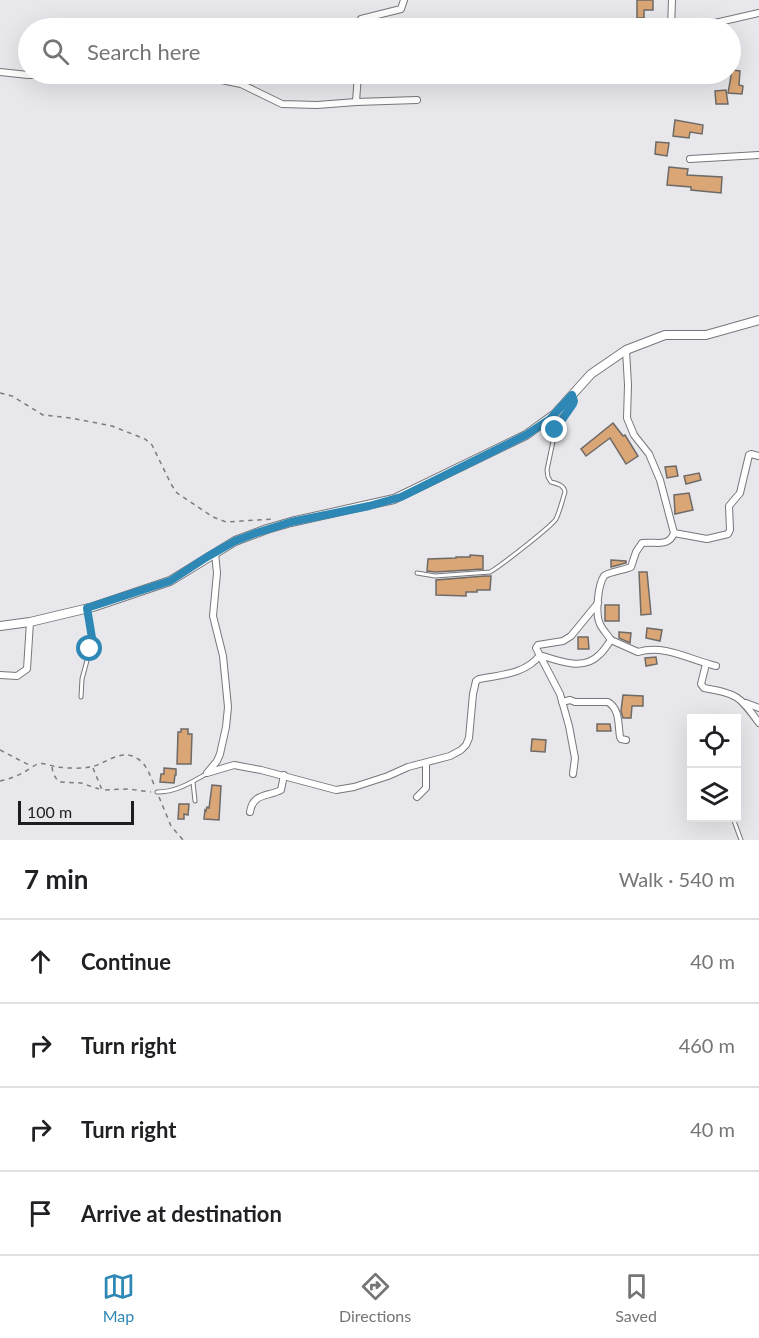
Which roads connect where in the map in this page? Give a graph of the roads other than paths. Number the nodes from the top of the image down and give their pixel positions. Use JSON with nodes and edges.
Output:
{"nodes":[{"id":1,"x":404,"y":0,"type":"edge"},
{"id":2,"x":672,"y":0,"type":"edge"},
{"id":3,"x":759,"y":13,"type":"edge"},
{"id":4,"x":365,"y":18,"type":"edge"},
{"id":5,"x":671,"y":18,"type":"edge"},
{"id":6,"x":737,"y":18,"type":"edge"},
{"id":7,"x":0,"y":72,"type":"edge"},
{"id":8,"x":18,"y":74,"type":"edge"},
{"id":9,"x":241,"y":84,"type":"edge"},
{"id":10,"x":357,"y":84,"type":"edge"},
{"id":11,"x":417,"y":100,"type":"dead end"},
{"id":12,"x":356,"y":102,"type":"junction"},
{"id":13,"x":759,"y":155,"type":"edge"},
{"id":14,"x":690,"y":159,"type":"dead end"},
{"id":15,"x":759,"y":320,"type":"edge"},
{"id":16,"x":626,"y":351,"type":"junction"},
{"id":17,"x":572,"y":395,"type":"junction"},
{"id":18,"x":759,"y":456,"type":"edge"},
{"id":19,"x":675,"y":532,"type":"junction"},
{"id":20,"x":215,"y":553,"type":"junction"},
{"id":21,"x":417,"y":573,"type":"dead end"},
{"id":22,"x":598,"y":603,"type":"junction"},
{"id":23,"x":87,"y":608,"type":"junction"},
{"id":24,"x":30,"y":622,"type":"junction"},
{"id":25,"x":0,"y":626,"type":"edge"},
{"id":26,"x":610,"y":640,"type":"junction"},
{"id":27,"x":540,"y":654,"type":"junction"},
{"id":28,"x":706,"y":664,"type":"junction"},
{"id":29,"x":716,"y":666,"type":"dead end"},
{"id":30,"x":0,"y":675,"type":"edge"},
{"id":31,"x":81,"y":697,"type":"dead end"},
{"id":32,"x":562,"y":702,"type":"junction"},
{"id":33,"x":745,"y":703,"type":"junction"},
{"id":34,"x":759,"y":708,"type":"edge"},
{"id":35,"x":759,"y":723,"type":"edge"},
{"id":36,"x":626,"y":740,"type":"dead end"},
{"id":37,"x":220,"y":754,"type":"junction"},
{"id":38,"x":426,"y":763,"type":"junction"},
{"id":39,"x":234,"y":765,"type":"junction"},
{"id":40,"x":207,"y":773,"type":"junction"},
{"id":41,"x":573,"y":774,"type":"dead end"},
{"id":42,"x":284,"y":775,"type":"junction"},
{"id":43,"x":193,"y":782,"type":"junction"},
{"id":44,"x":158,"y":792,"type":"road end"},
{"id":45,"x":417,"y":797,"type":"dead end"},
{"id":46,"x":195,"y":801,"type":"dead end"},
{"id":47,"x":250,"y":812,"type":"dead end"},
{"id":48,"x":734,"y":822,"type":"edge"},
{"id":49,"x":741,"y":840,"type":"edge"}],
"edges":[{"from":1,"to":4,"type":"street"},
{"from":2,"to":5,"type":"street"},
{"from":3,"to":6,"type":"street"},
{"from":7,"to":8,"type":"street"},
{"from":9,"to":12,"type":"street"},
{"from":10,"to":12,"type":"street"},
{"from":11,"to":12,"type":"street"},
{"from":13,"to":14,"type":"street"},
{"from":15,"to":16,"type":"street"},
{"from":16,"to":17,"type":"street"},
{"from":16,"to":19,"type":"street"},
{"from":17,"to":20,"type":"street"},
{"from":17,"to":21,"type":"lane"},
{"from":18,"to":19,"type":"street"},
{"from":19,"to":22,"type":"street"},
{"from":20,"to":23,"type":"street"},
{"from":20,"to":37,"type":"street"},
{"from":22,"to":26,"type":"street"},
{"from":22,"to":27,"type":"street"},
{"from":23,"to":24,"type":"street"},
{"from":23,"to":31,"type":"lane"},
{"from":24,"to":25,"type":"street"},
{"from":24,"to":30,"type":"street"},
{"from":26,"to":27,"type":"street"},
{"from":26,"to":28,"type":"street"},
{"from":27,"to":32,"type":"street"},
{"from":27,"to":38,"type":"street"},
{"from":28,"to":29,"type":"street"},
{"from":28,"to":33,"type":"street"},
{"from":32,"to":36,"type":"street"},
{"from":32,"to":41,"type":"street"},
{"from":33,"to":34,"type":"street"},
{"from":33,"to":35,"type":"street"},
{"from":37,"to":39,"type":"street"},
{"from":37,"to":40,"type":"street"},
{"from":38,"to":42,"type":"street"},
{"from":38,"to":45,"type":"street"},
{"from":39,"to":40,"type":"street"},
{"from":39,"to":42,"type":"street"},
{"from":40,"to":43,"type":"lane"},
{"from":42,"to":47,"type":"street"},
{"from":43,"to":44,"type":"lane"},
{"from":43,"to":46,"type":"lane"},
{"from":48,"to":49,"type":"lane"}]}
